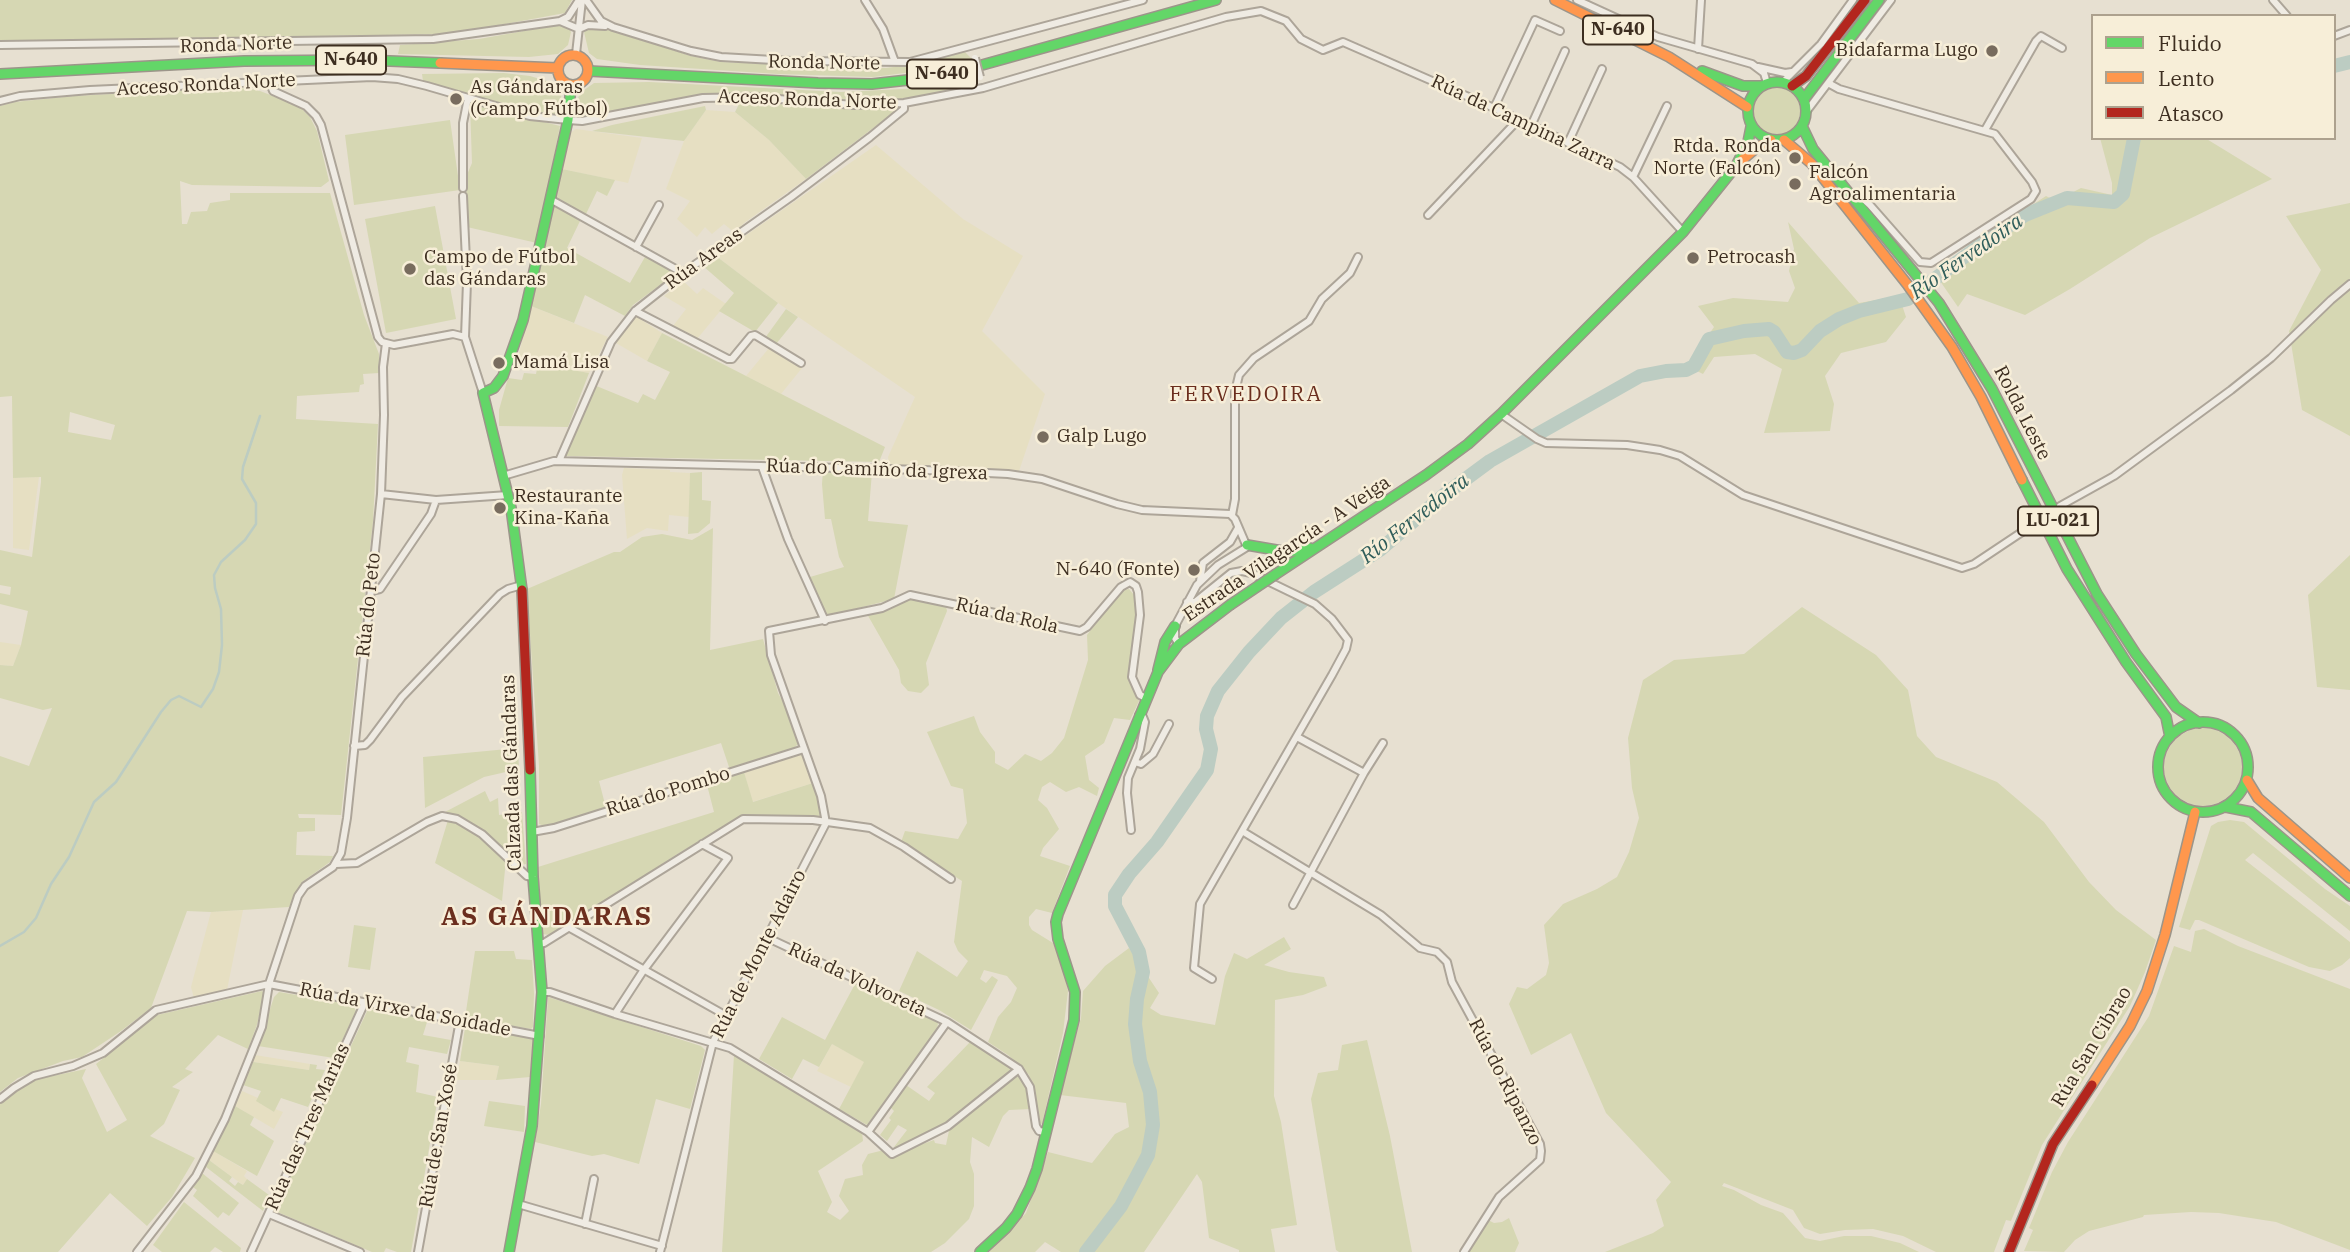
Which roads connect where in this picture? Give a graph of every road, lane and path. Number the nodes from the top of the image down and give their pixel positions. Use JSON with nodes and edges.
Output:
{"nodes":[{"id":1,"x":582,"y":0,"type":"edge"},
{"id":2,"x":865,"y":0,"type":"edge"},
{"id":3,"x":1143,"y":0,"type":"edge"},
{"id":4,"x":1216,"y":0,"type":"edge"},
{"id":5,"x":1555,"y":0,"type":"edge"},
{"id":6,"x":1577,"y":0,"type":"edge"},
{"id":7,"x":1701,"y":0,"type":"edge"},
{"id":8,"x":1853,"y":0,"type":"edge"},
{"id":9,"x":1865,"y":0,"type":"edge"},
{"id":10,"x":1879,"y":0,"type":"edge"},
{"id":11,"x":1891,"y":0,"type":"edge"},
{"id":12,"x":2273,"y":0,"type":"edge"},
{"id":13,"x":1594,"y":4,"type":"edge"},
{"id":14,"x":2285,"y":14,"type":"edge"},
{"id":15,"x":560,"y":21,"type":"junction"},
{"id":16,"x":613,"y":27,"type":"junction"},
{"id":17,"x":579,"y":29,"type":"junction"},
{"id":18,"x":1560,"y":31,"type":"dead end"},
{"id":19,"x":1343,"y":42,"type":"joint"},
{"id":20,"x":0,"y":45,"type":"edge"},
{"id":21,"x":971,"y":47,"type":"junction"},
{"id":22,"x":2062,"y":48,"type":"dead end"},
{"id":23,"x":1698,"y":49,"type":"junction"},
{"id":24,"x":1565,"y":51,"type":"dead end"},
{"id":25,"x":576,"y":54,"type":"junction"},
{"id":26,"x":895,"y":61,"type":"junction"},
{"id":27,"x":1680,"y":63,"type":"junction"},
{"id":28,"x":1754,"y":66,"type":"junction"},
{"id":29,"x":558,"y":68,"type":"junction"},
{"id":30,"x":1602,"y":69,"type":"dead end"},
{"id":31,"x":589,"y":71,"type":"junction"},
{"id":32,"x":1794,"y":72,"type":"junction"},
{"id":33,"x":0,"y":74,"type":"edge"},
{"id":34,"x":269,"y":82,"type":"junction"},
{"id":35,"x":1828,"y":83,"type":"junction"},
{"id":36,"x":1788,"y":84,"type":"junction"},
{"id":37,"x":571,"y":85,"type":"junction"},
{"id":38,"x":1764,"y":85,"type":"junction"},
{"id":39,"x":983,"y":88,"type":"junction"},
{"id":40,"x":468,"y":97,"type":"junction"},
{"id":41,"x":1804,"y":99,"type":"junction"},
{"id":42,"x":0,"y":101,"type":"edge"},
{"id":43,"x":904,"y":103,"type":"junction"},
{"id":44,"x":1667,"y":106,"type":"dead end"},
{"id":45,"x":1747,"y":107,"type":"junction"},
{"id":46,"x":1494,"y":108,"type":"junction"},
{"id":47,"x":1806,"y":112,"type":"junction"},
{"id":48,"x":568,"y":120,"type":"junction"},
{"id":49,"x":1518,"y":120,"type":"junction"},
{"id":50,"x":1531,"y":126,"type":"junction"},
{"id":51,"x":1802,"y":126,"type":"junction"},
{"id":52,"x":1751,"y":127,"type":"junction"},
{"id":53,"x":1985,"y":130,"type":"junction"},
{"id":54,"x":1771,"y":140,"type":"junction"},
{"id":55,"x":1784,"y":140,"type":"junction"},
{"id":56,"x":1568,"y":143,"type":"junction"},
{"id":57,"x":1735,"y":166,"type":"junction"},
{"id":58,"x":1633,"y":177,"type":"junction"},
{"id":59,"x":463,"y":188,"type":"dead end"},
{"id":60,"x":1850,"y":194,"type":"junction"},
{"id":61,"x":463,"y":196,"type":"dead end"},
{"id":62,"x":550,"y":199,"type":"junction"},
{"id":63,"x":659,"y":205,"type":"dead end"},
{"id":64,"x":1429,"y":215,"type":"dead end"},
{"id":65,"x":1683,"y":232,"type":"junction"},
{"id":66,"x":636,"y":247,"type":"junction"},
{"id":67,"x":1358,"y":257,"type":"dead end"},
{"id":68,"x":683,"y":273,"type":"junction"},
{"id":69,"x":2350,"y":284,"type":"edge"},
{"id":70,"x":635,"y":310,"type":"junction"},
{"id":71,"x":466,"y":338,"type":"junction"},
{"id":72,"x":386,"y":343,"type":"junction"},
{"id":73,"x":801,"y":363,"type":"dead end"},
{"id":74,"x":483,"y":393,"type":"junction"},
{"id":75,"x":1501,"y":414,"type":"junction"},
{"id":76,"x":559,"y":461,"type":"junction"},
{"id":77,"x":761,"y":467,"type":"junction"},
{"id":78,"x":503,"y":476,"type":"junction"},
{"id":79,"x":381,"y":494,"type":"junction"},
{"id":80,"x":508,"y":495,"type":"junction"},
{"id":81,"x":436,"y":500,"type":"junction"},
{"id":82,"x":2060,"y":506,"type":"dead end"},
{"id":83,"x":1232,"y":515,"type":"junction"},
{"id":84,"x":2034,"y":524,"type":"dead end"},
{"id":85,"x":1238,"y":528,"type":"junction"},
{"id":86,"x":1328,"y":541,"type":"junction"},
{"id":87,"x":1246,"y":543,"type":"junction"},
{"id":88,"x":1228,"y":544,"type":"junction"},
{"id":89,"x":1200,"y":581,"type":"junction"},
{"id":90,"x":522,"y":584,"type":"junction"},
{"id":91,"x":371,"y":591,"type":"junction"},
{"id":92,"x":1187,"y":602,"type":"junction"},
{"id":93,"x":825,"y":621,"type":"junction"},
{"id":94,"x":1175,"y":626,"type":"junction"},
{"id":95,"x":1180,"y":644,"type":"junction"},
{"id":96,"x":1158,"y":672,"type":"junction"},
{"id":97,"x":1146,"y":698,"type":"junction"},
{"id":98,"x":1139,"y":715,"type":"junction"},
{"id":99,"x":2199,"y":723,"type":"junction"},
{"id":100,"x":1169,"y":724,"type":"dead end"},
{"id":101,"x":1297,"y":737,"type":"junction"},
{"id":102,"x":2170,"y":737,"type":"junction"},
{"id":103,"x":1382,"y":743,"type":"dead end"},
{"id":104,"x":354,"y":746,"type":"junction"},
{"id":105,"x":804,"y":749,"type":"junction"},
{"id":106,"x":1135,"y":762,"type":"junction"},
{"id":107,"x":1364,"y":773,"type":"junction"},
{"id":108,"x":2247,"y":780,"type":"junction"},
{"id":109,"x":2226,"y":807,"type":"junction"},
{"id":110,"x":2194,"y":812,"type":"junction"},
{"id":111,"x":826,"y":823,"type":"junction"},
{"id":112,"x":1131,"y":830,"type":"dead end"},
{"id":113,"x":1242,"y":831,"type":"junction"},
{"id":114,"x":532,"y":832,"type":"junction"},
{"id":115,"x":702,"y":844,"type":"junction"},
{"id":116,"x":335,"y":864,"type":"junction"},
{"id":117,"x":1310,"y":872,"type":"junction"},
{"id":118,"x":533,"y":877,"type":"junction"},
{"id":119,"x":2350,"y":878,"type":"edge"},
{"id":120,"x":951,"y":880,"type":"dead end"},
{"id":121,"x":2350,"y":896,"type":"edge"},
{"id":122,"x":1293,"y":905,"type":"dead end"},
{"id":123,"x":568,"y":927,"type":"junction"},
{"id":124,"x":768,"y":937,"type":"junction"},
{"id":125,"x":538,"y":944,"type":"junction"},
{"id":126,"x":643,"y":971,"type":"junction"},
{"id":127,"x":1212,"y":979,"type":"dead end"},
{"id":128,"x":269,"y":984,"type":"junction"},
{"id":129,"x":542,"y":992,"type":"junction"},
{"id":130,"x":365,"y":1002,"type":"junction"},
{"id":131,"x":615,"y":1014,"type":"junction"},
{"id":132,"x":725,"y":1015,"type":"junction"},
{"id":133,"x":460,"y":1020,"type":"junction"},
{"id":134,"x":947,"y":1022,"type":"junction"},
{"id":135,"x":540,"y":1036,"type":"junction"},
{"id":136,"x":713,"y":1042,"type":"junction"},
{"id":137,"x":1019,"y":1069,"type":"junction"},
{"id":138,"x":0,"y":1099,"type":"edge"},
{"id":139,"x":868,"y":1132,"type":"junction"},
{"id":140,"x":1045,"y":1132,"type":"junction"},
{"id":141,"x":594,"y":1179,"type":"dead end"},
{"id":142,"x":518,"y":1204,"type":"junction"},
{"id":143,"x":269,"y":1214,"type":"junction"},
{"id":144,"x":585,"y":1224,"type":"junction"},
{"id":145,"x":661,"y":1249,"type":"edge"},
{"id":146,"x":137,"y":1252,"type":"edge"},
{"id":147,"x":251,"y":1252,"type":"edge"},
{"id":148,"x":360,"y":1252,"type":"edge"},
{"id":149,"x":418,"y":1252,"type":"edge"},
{"id":150,"x":509,"y":1252,"type":"edge"},
{"id":151,"x":980,"y":1252,"type":"edge"},
{"id":152,"x":1464,"y":1252,"type":"edge"},
{"id":153,"x":2009,"y":1252,"type":"edge"}],
"edges":[{"from":1,"to":15,"type":"street"},
{"from":1,"to":16,"type":"street"},
{"from":1,"to":17,"type":"street"},
{"from":2,"to":26,"type":"street"},
{"from":3,"to":21,"type":"street"},
{"from":4,"to":31,"type":"main road","name":"Ronda Norte","number":"N-640"},
{"from":5,"to":27,"type":"main road","number":"N-640"},
{"from":6,"to":13,"type":"street"},
{"from":7,"to":23,"type":"street"},
{"from":8,"to":32,"type":"street"},
{"from":9,"to":36,"type":"main road"},
{"from":10,"to":41,"type":"main road"},
{"from":11,"to":35,"type":"street"},
{"from":12,"to":14,"type":"street"},
{"from":13,"to":23,"type":"street"},
{"from":15,"to":17,"type":"street"},
{"from":15,"to":20,"type":"street"},
{"from":16,"to":17,"type":"street"},
{"from":16,"to":26,"type":"street"},
{"from":17,"to":25,"type":"street"},
{"from":18,"to":46,"type":"street"},
{"from":19,"to":39,"type":"street","name":"Acceso Ronda Norte"},
{"from":19,"to":46,"type":"street","name":"Rúa da Campina Zarra"},
{"from":21,"to":26,"type":"street"},
{"from":21,"to":39,"type":"street","bridge":true},
{"from":22,"to":53,"type":"street"},
{"from":23,"to":28,"type":"street"},
{"from":24,"to":50,"type":"street"},
{"from":25,"to":29,"type":"main road"},
{"from":25,"to":31,"type":"main road"},
{"from":27,"to":38,"type":"main road"},
{"from":27,"to":45,"type":"main road"},
{"from":28,"to":32,"type":"street"},
{"from":28,"to":38,"type":"street"},
{"from":29,"to":33,"type":"main road","name":"Ronda Norte","number":"N-640"},
{"from":29,"to":37,"type":"main road"},
{"from":30,"to":56,"type":"street"},
{"from":31,"to":37,"type":"main road"},
{"from":32,"to":36,"type":"street"},
{"from":34,"to":40,"type":"street","name":"Acceso Ronda Norte"},
{"from":34,"to":42,"type":"street","name":"Acceso Ronda Norte"},
{"from":34,"to":72,"type":"street"},
{"from":35,"to":47,"type":"street"},
{"from":35,"to":53,"type":"street"},
{"from":36,"to":38,"type":"main road"},
{"from":36,"to":41,"type":"main road"},
{"from":37,"to":48,"type":"main road"},
{"from":38,"to":45,"type":"main road"},
{"from":39,"to":43,"type":"street","name":"Acceso Ronda Norte"},
{"from":40,"to":48,"type":"street","name":"Acceso Ronda Norte"},
{"from":40,"to":59,"type":"street"},
{"from":41,"to":47,"type":"main road"},
{"from":43,"to":48,"type":"street","name":"Acceso Ronda Norte"},
{"from":43,"to":68,"type":"street","name":"Rúa Areas"},
{"from":44,"to":58,"type":"street"},
{"from":45,"to":52,"type":"main road"},
{"from":46,"to":49,"type":"street","name":"Rúa da Campina Zarra"},
{"from":47,"to":51,"type":"main road"},
{"from":48,"to":62,"type":"main road"},
{"from":49,"to":50,"type":"street","name":"Rúa da Campina Zarra"},
{"from":49,"to":64,"type":"street"},
{"from":50,"to":56,"type":"street","name":"Rúa da Campina Zarra"},
{"from":51,"to":55,"type":"main road"},
{"from":51,"to":60,"type":"main road","name":"Rolda Leste","number":"LU-021"},
{"from":52,"to":54,"type":"main road"},
{"from":52,"to":57,"type":"main road","name":"Estrada Vilagarcía - A Veiga"},
{"from":53,"to":60,"type":"street"},
{"from":54,"to":55,"type":"main road"},
{"from":54,"to":57,"type":"main road","name":"Estrada Vilagarcía - A Veiga"},
{"from":55,"to":102,"type":"main road","name":"Rolda Leste","number":"LU-021"},
{"from":56,"to":58,"type":"street","name":"Rúa da Campina Zarra"},
{"from":57,"to":65,"type":"main road","name":"Estrada Vilagarcía - A Veiga"},
{"from":58,"to":65,"type":"street","name":"Rúa da Campina Zarra"},
{"from":60,"to":99,"type":"main road","name":"Rolda Leste","number":"LU-021"},
{"from":61,"to":71,"type":"street","name":"Calzada das Gándaras"},
{"from":62,"to":66,"type":"street"},
{"from":62,"to":74,"type":"main road"},
{"from":63,"to":66,"type":"street"},
{"from":65,"to":75,"type":"main road","name":"Estrada Vilagarcía - A Veiga"},
{"from":66,"to":68,"type":"street"},
{"from":67,"to":83,"type":"street"},
{"from":68,"to":70,"type":"street","name":"Rúa Areas"},
{"from":69,"to":82,"type":"street"},
{"from":70,"to":73,"type":"street"},
{"from":70,"to":76,"type":"street","name":"Rúa Areas"},
{"from":71,"to":72,"type":"street"},
{"from":71,"to":74,"type":"street","name":"Calzada das Gándaras"},
{"from":72,"to":79,"type":"street","name":"Rúa do Peto"},
{"from":74,"to":78,"type":"main road","name":"Calzada das Gándaras"},
{"from":75,"to":84,"type":"street"},
{"from":75,"to":86,"type":"main road","name":"Estrada Vilagarcía - A Veiga"},
{"from":76,"to":77,"type":"street","name":"Rúa do Camiño da Igrexa"},
{"from":76,"to":78,"type":"street","name":"Rúa do Camiño da Igrexa"},
{"from":77,"to":83,"type":"street","name":"Rúa do Camiño da Igrexa"},
{"from":77,"to":93,"type":"street"},
{"from":78,"to":80,"type":"main road","name":"Calzada das Gándaras"},
{"from":79,"to":81,"type":"street"},
{"from":79,"to":91,"type":"street","name":"Rúa do Peto"},
{"from":80,"to":81,"type":"street"},
{"from":80,"to":90,"type":"main road","name":"Calzada das Gándaras"},
{"from":81,"to":91,"type":"street"},
{"from":83,"to":85,"type":"street"},
{"from":85,"to":87,"type":"street"},
{"from":85,"to":88,"type":"street"},
{"from":86,"to":87,"type":"main road"},
{"from":86,"to":95,"type":"main road","name":"Estrada Vilagarcía - A Veiga","bridge":true},
{"from":87,"to":88,"type":"street"},
{"from":87,"to":89,"type":"street"},
{"from":88,"to":89,"type":"street"},
{"from":89,"to":92,"type":"street"},
{"from":90,"to":104,"type":"street"},
{"from":90,"to":114,"type":"main road","name":"Calzada das Gándaras"},
{"from":91,"to":104,"type":"street","name":"Rúa do Peto"},
{"from":92,"to":94,"type":"street"},
{"from":92,"to":101,"type":"street"},
{"from":93,"to":97,"type":"street","name":"Rúa da Rola"},
{"from":93,"to":105,"type":"street","name":"Rúa da Rola"},
{"from":94,"to":95,"type":"street"},
{"from":94,"to":96,"type":"main road"},
{"from":95,"to":96,"type":"main road","name":"Estrada Vilagarcía - A Veiga"},
{"from":96,"to":97,"type":"main road","name":"Estrada Vilagarcía - A Veiga"},
{"from":97,"to":98,"type":"main road","name":"Estrada Vilagarcía - A Veiga"},
{"from":98,"to":106,"type":"street"},
{"from":98,"to":140,"type":"main road","name":"Estrada Vilagarcía - A Veiga"},
{"from":99,"to":102,"type":"main road"},
{"from":99,"to":108,"type":"main road","name":"Rolda Leste","number":"LU-021"},
{"from":100,"to":106,"type":"street"},
{"from":101,"to":107,"type":"street"},
{"from":101,"to":113,"type":"street"},
{"from":102,"to":110,"type":"main road"},
{"from":103,"to":107,"type":"street"},
{"from":104,"to":116,"type":"street","name":"Rúa do Peto"},
{"from":105,"to":111,"type":"street","name":"Rúa da Rola"},
{"from":105,"to":114,"type":"street","name":"Rúa do Pombo"},
{"from":106,"to":112,"type":"street"},
{"from":107,"to":117,"type":"street"},
{"from":108,"to":109,"type":"main road"},
{"from":108,"to":119,"type":"main road"},
{"from":109,"to":110,"type":"main road"},
{"from":109,"to":121,"type":"main road"},
{"from":110,"to":153,"type":"main road","name":"Rúa San Cibrao"},
{"from":111,"to":115,"type":"street"},
{"from":111,"to":120,"type":"street"},
{"from":111,"to":124,"type":"street","name":"Rúa de Monte Adairo"},
{"from":113,"to":117,"type":"street","name":"Rúa do Ripanzo"},
{"from":113,"to":127,"type":"street"},
{"from":114,"to":118,"type":"main road","name":"Calzada das Gándaras"},
{"from":115,"to":123,"type":"street"},
{"from":115,"to":126,"type":"street"},
{"from":116,"to":118,"type":"street"},
{"from":116,"to":128,"type":"street"},
{"from":117,"to":122,"type":"street"},
{"from":117,"to":152,"type":"street","name":"Rúa do Ripanzo"},
{"from":118,"to":125,"type":"main road","name":"Calzada das Gándaras"},
{"from":123,"to":125,"type":"street"},
{"from":123,"to":126,"type":"street"},
{"from":124,"to":132,"type":"street","name":"Rúa de Monte Adairo"},
{"from":124,"to":134,"type":"street","name":"Rúa da Volvoreta"},
{"from":125,"to":129,"type":"main road","name":"Calzada das Gándaras"},
{"from":126,"to":131,"type":"street"},
{"from":126,"to":132,"type":"street"},
{"from":128,"to":130,"type":"street","name":"Rúa da Virxe da Soidade"},
{"from":128,"to":138,"type":"street"},
{"from":128,"to":146,"type":"street"},
{"from":129,"to":131,"type":"street"},
{"from":129,"to":135,"type":"main road","name":"Calzada das Gándaras"},
{"from":130,"to":133,"type":"street","name":"Rúa da Virxe da Soidade"},
{"from":130,"to":143,"type":"street","name":"Rúa das Tres Marias"},
{"from":131,"to":136,"type":"street"},
{"from":132,"to":136,"type":"street","name":"Rúa de Monte Adairo"},
{"from":133,"to":135,"type":"street","name":"Rúa da Virxe da Soidade"},
{"from":133,"to":149,"type":"street","name":"Rúa de San Xosé"},
{"from":134,"to":137,"type":"street","name":"Rúa da Volvoreta"},
{"from":134,"to":139,"type":"street","name":"Rúa da Volvoreta"},
{"from":135,"to":142,"type":"main road","name":"Calzada das Gándaras"},
{"from":136,"to":139,"type":"street"},
{"from":136,"to":145,"type":"street","name":"Rúa de Monte Adairo"},
{"from":137,"to":139,"type":"street"},
{"from":137,"to":140,"type":"street"},
{"from":140,"to":151,"type":"main road","name":"Estrada Vilagarcía - A Veiga"},
{"from":141,"to":144,"type":"street"},
{"from":142,"to":144,"type":"street"},
{"from":142,"to":150,"type":"main road","name":"Calzada das Gándaras"},
{"from":143,"to":147,"type":"street","name":"Rúa das Tres Marias"},
{"from":143,"to":148,"type":"street"},
{"from":144,"to":145,"type":"street"}]}
